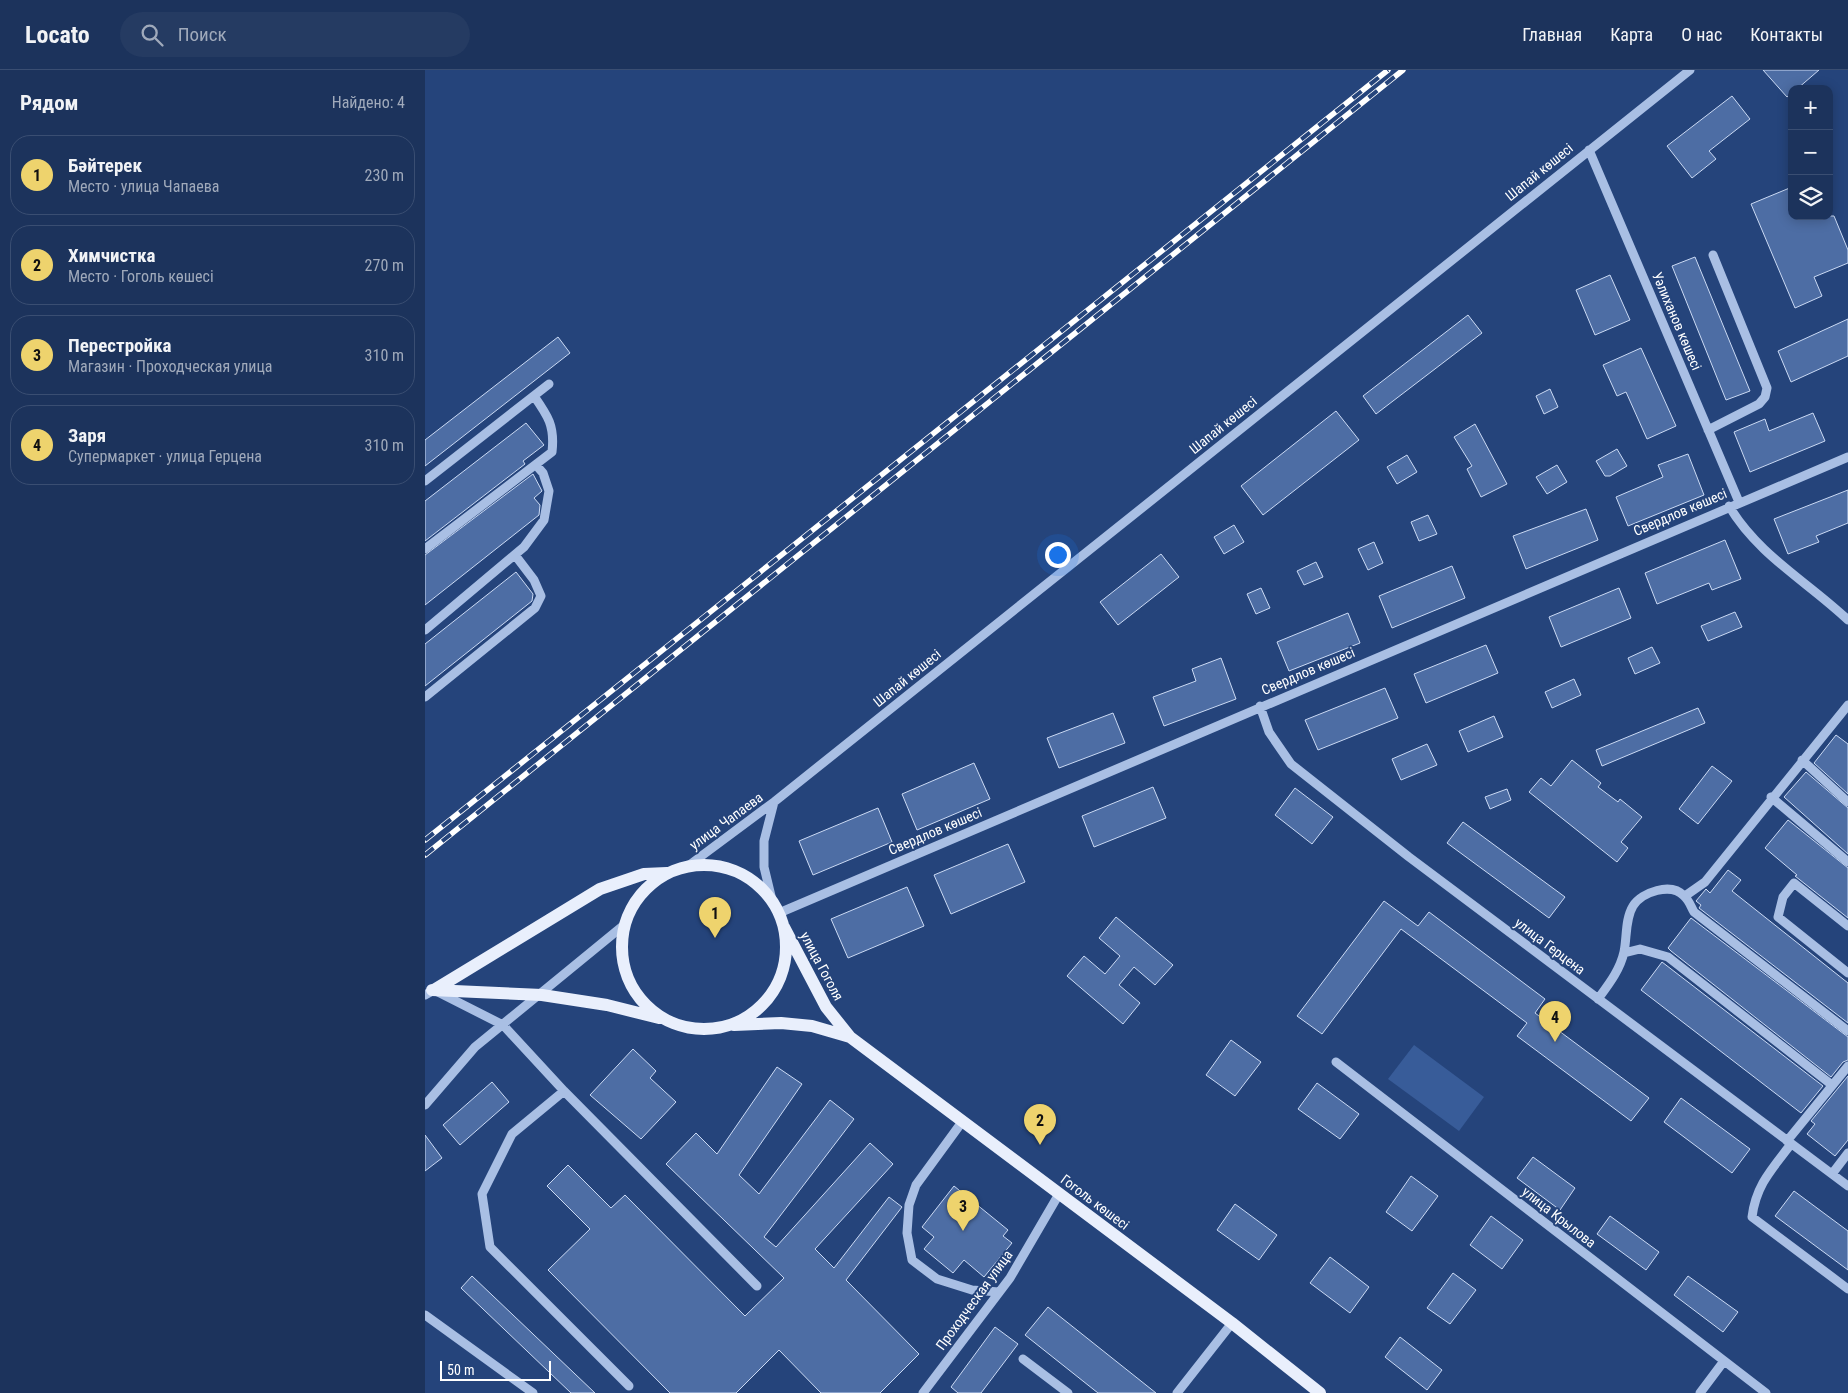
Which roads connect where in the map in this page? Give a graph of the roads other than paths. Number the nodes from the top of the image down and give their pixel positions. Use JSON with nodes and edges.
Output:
{"nodes":[{"id":1,"x":1689,"y":70,"type":"edge"},
{"id":2,"x":1589,"y":150,"type":"junction"},
{"id":3,"x":1713,"y":255,"type":"dead end"},
{"id":4,"x":549,"y":384,"type":"dead end"},
{"id":5,"x":534,"y":396,"type":"junction"},
{"id":6,"x":1708,"y":430,"type":"junction"},
{"id":7,"x":1848,"y":457,"type":"edge"},
{"id":8,"x":535,"y":465,"type":"junction"},
{"id":9,"x":425,"y":481,"type":"edge"},
{"id":10,"x":1739,"y":502,"type":"junction"},
{"id":11,"x":1729,"y":506,"type":"junction"},
{"id":12,"x":425,"y":549,"type":"edge"},
{"id":13,"x":515,"y":555,"type":"junction"},
{"id":14,"x":1848,"y":620,"type":"edge"},
{"id":15,"x":425,"y":630,"type":"edge"},
{"id":16,"x":425,"y":697,"type":"edge"},
{"id":17,"x":1848,"y":704,"type":"edge"},
{"id":18,"x":1261,"y":706,"type":"junction"},
{"id":19,"x":1802,"y":760,"type":"junction"},
{"id":20,"x":1771,"y":798,"type":"junction"},
{"id":21,"x":774,"y":802,"type":"junction"},
{"id":22,"x":1848,"y":802,"type":"edge"},
{"id":23,"x":1848,"y":862,"type":"edge"},
{"id":24,"x":688,"y":866,"type":"junction"},
{"id":25,"x":667,"y":873,"type":"junction"},
{"id":26,"x":1685,"y":896,"type":"junction"},
{"id":27,"x":772,"y":900,"type":"junction"},
{"id":28,"x":779,"y":913,"type":"junction"},
{"id":29,"x":624,"y":925,"type":"junction"},
{"id":30,"x":1848,"y":926,"type":"edge"},
{"id":31,"x":785,"y":928,"type":"junction"},
{"id":32,"x":1624,"y":953,"type":"junction"},
{"id":33,"x":1848,"y":973,"type":"edge"},
{"id":34,"x":428,"y":992,"type":"edge"},
{"id":35,"x":541,"y":995,"type":"junction"},
{"id":36,"x":1598,"y":999,"type":"junction"},
{"id":37,"x":667,"y":1020,"type":"junction"},
{"id":38,"x":503,"y":1025,"type":"junction"},
{"id":39,"x":727,"y":1026,"type":"junction"},
{"id":40,"x":1848,"y":1031,"type":"edge"},
{"id":41,"x":850,"y":1037,"type":"junction"},
{"id":42,"x":1336,"y":1062,"type":"dead end"},
{"id":43,"x":1848,"y":1066,"type":"edge"},
{"id":44,"x":1833,"y":1085,"type":"junction"},
{"id":45,"x":564,"y":1091,"type":"junction"},
{"id":46,"x":425,"y":1106,"type":"edge"},
{"id":47,"x":962,"y":1122,"type":"junction"},
{"id":48,"x":1789,"y":1142,"type":"junction"},
{"id":49,"x":1848,"y":1153,"type":"edge"},
{"id":50,"x":1832,"y":1174,"type":"junction"},
{"id":51,"x":1848,"y":1186,"type":"edge"},
{"id":52,"x":1059,"y":1194,"type":"junction"},
{"id":53,"x":757,"y":1286,"type":"dead end"},
{"id":54,"x":1848,"y":1289,"type":"edge"},
{"id":55,"x":999,"y":1292,"type":"junction"},
{"id":56,"x":425,"y":1315,"type":"edge"},
{"id":57,"x":1232,"y":1323,"type":"junction"},
{"id":58,"x":1023,"y":1359,"type":"dead end"},
{"id":59,"x":1724,"y":1361,"type":"junction"},
{"id":60,"x":629,"y":1386,"type":"dead end"},
{"id":61,"x":533,"y":1393,"type":"edge"},
{"id":62,"x":923,"y":1393,"type":"edge"},
{"id":63,"x":1068,"y":1393,"type":"edge"},
{"id":64,"x":1177,"y":1393,"type":"edge"},
{"id":65,"x":1320,"y":1393,"type":"edge"},
{"id":66,"x":1700,"y":1393,"type":"edge"},
{"id":67,"x":1766,"y":1393,"type":"edge"}],
"edges":[{"from":1,"to":2,"type":"street","name":"Шапай көшесі"},
{"from":2,"to":6,"type":"street","name":"Уәлиханов көшесі"},
{"from":2,"to":21,"type":"street","name":"Шапай көшесі"},
{"from":3,"to":6,"type":"street"},
{"from":4,"to":5,"type":"street"},
{"from":5,"to":8,"type":"street"},
{"from":5,"to":9,"type":"street"},
{"from":6,"to":10,"type":"street","name":"Уәлиханов көшесі"},
{"from":7,"to":10,"type":"street","name":"Свердлов көшесі"},
{"from":8,"to":12,"type":"street"},
{"from":8,"to":13,"type":"street"},
{"from":10,"to":11,"type":"street","name":"Свердлов көшесі"},
{"from":11,"to":14,"type":"street"},
{"from":11,"to":18,"type":"street","name":"Свердлов көшесі"},
{"from":13,"to":15,"type":"street"},
{"from":13,"to":16,"type":"street"},
{"from":17,"to":19,"type":"street"},
{"from":18,"to":28,"type":"street","name":"Свердлов көшесі"},
{"from":18,"to":36,"type":"street","name":"улица Герцена"},
{"from":19,"to":20,"type":"street"},
{"from":19,"to":22,"type":"street"},
{"from":20,"to":23,"type":"street"},
{"from":20,"to":26,"type":"street"},
{"from":21,"to":24,"type":"street","name":"улица Чапаева"},
{"from":21,"to":27,"type":"street","name":"улица Чапаева"},
{"from":24,"to":25,"type":"main road"},
{"from":24,"to":27,"type":"main road"},
{"from":25,"to":29,"type":"main road"},
{"from":25,"to":34,"type":"main road"},
{"from":26,"to":32,"type":"street"},
{"from":26,"to":40,"type":"street"},
{"from":27,"to":28,"type":"main road"},
{"from":28,"to":31,"type":"main road"},
{"from":29,"to":35,"type":"street"},
{"from":29,"to":37,"type":"main road"},
{"from":30,"to":33,"type":"street"},
{"from":31,"to":39,"type":"main road"},
{"from":31,"to":41,"type":"main road","name":"улица Гоголя"},
{"from":32,"to":36,"type":"street"},
{"from":32,"to":44,"type":"street"},
{"from":34,"to":35,"type":"main road"},
{"from":34,"to":38,"type":"street"},
{"from":35,"to":37,"type":"main road"},
{"from":35,"to":38,"type":"street"},
{"from":36,"to":48,"type":"street","name":"улица Герцена"},
{"from":37,"to":39,"type":"main road"},
{"from":38,"to":45,"type":"street"},
{"from":38,"to":46,"type":"street"},
{"from":39,"to":41,"type":"main road"},
{"from":41,"to":47,"type":"main road","name":"Гоголь көшесі"},
{"from":42,"to":59,"type":"street","name":"улица Крылова"},
{"from":43,"to":44,"type":"street"},
{"from":44,"to":48,"type":"street"},
{"from":45,"to":53,"type":"street"},
{"from":45,"to":60,"type":"street"},
{"from":47,"to":52,"type":"main road","name":"Гоголь көшесі"},
{"from":47,"to":55,"type":"street"},
{"from":48,"to":50,"type":"street","name":"улица Герцена"},
{"from":48,"to":54,"type":"street"},
{"from":49,"to":50,"type":"street"},
{"from":50,"to":51,"type":"street","name":"улица Герцена"},
{"from":52,"to":55,"type":"street","name":"Проходческая улица"},
{"from":52,"to":57,"type":"main road","name":"Гоголь көшесі"},
{"from":55,"to":62,"type":"street","name":"Проходческая улица"},
{"from":56,"to":61,"type":"street"},
{"from":57,"to":64,"type":"street"},
{"from":57,"to":65,"type":"main road","name":"Гоголь көшесі"},
{"from":58,"to":63,"type":"street"},
{"from":59,"to":66,"type":"street"},
{"from":59,"to":67,"type":"street","name":"улица Крылова"}]}
